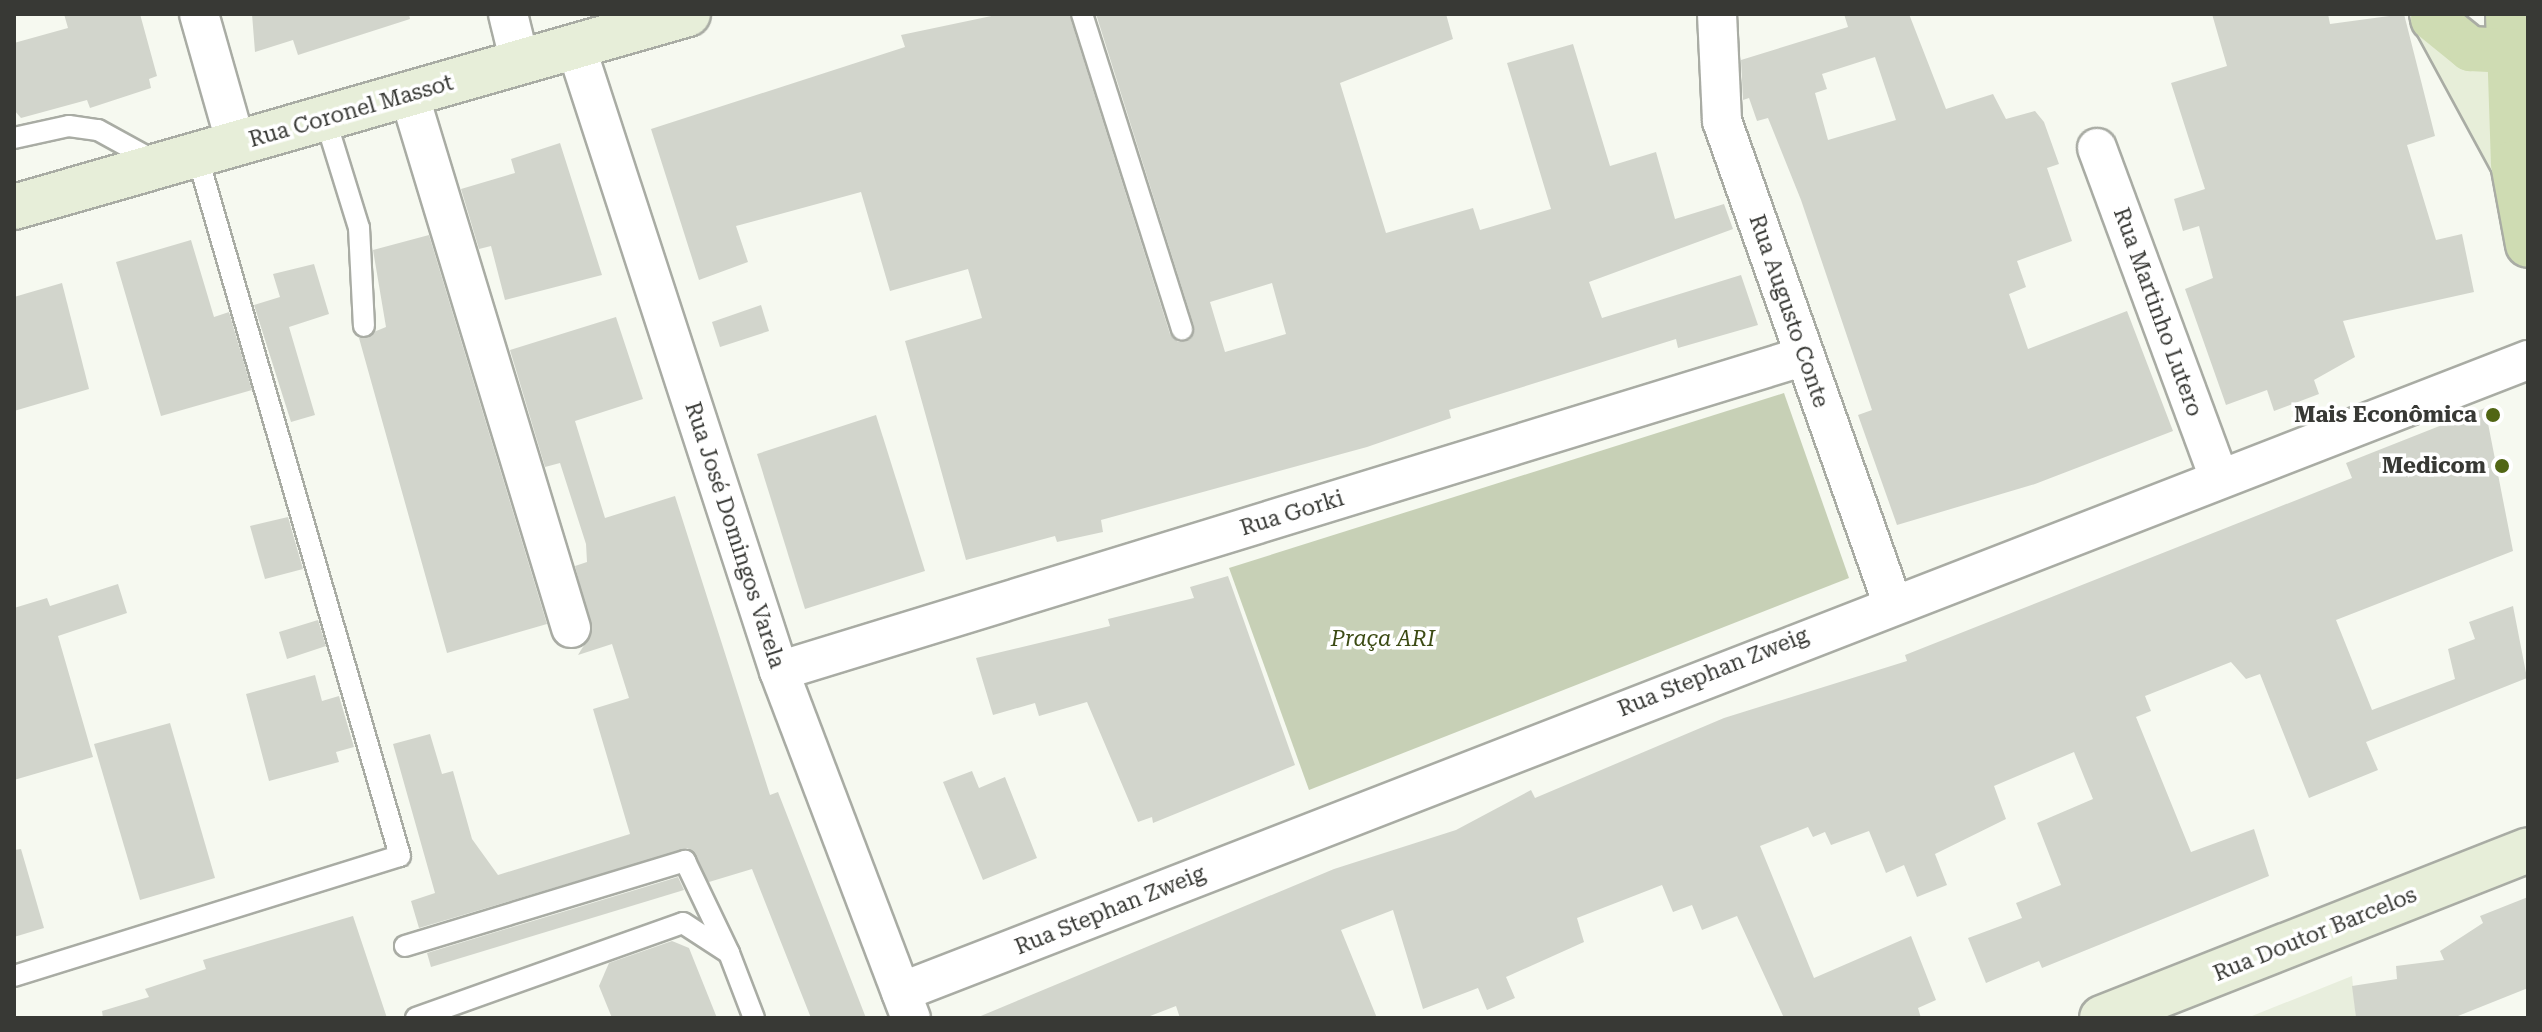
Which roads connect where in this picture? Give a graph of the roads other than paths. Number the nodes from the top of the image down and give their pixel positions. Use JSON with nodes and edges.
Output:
{"nodes":[{"id":1,"x":199,"y":14,"type":"edge"},
{"id":2,"x":508,"y":14,"type":"edge"},
{"id":3,"x":688,"y":14,"type":"edge"},
{"id":4,"x":1082,"y":14,"type":"edge"},
{"id":5,"x":1717,"y":14,"type":"edge"},
{"id":6,"x":2433,"y":16,"type":"edge"},
{"id":7,"x":2514,"y":40,"type":"edge"},
{"id":8,"x":576,"y":47,"type":"junction"},
{"id":9,"x":520,"y":63,"type":"junction"},
{"id":10,"x":409,"y":94,"type":"junction"},
{"id":11,"x":325,"y":118,"type":"junction"},
{"id":12,"x":14,"y":138,"type":"edge"},
{"id":13,"x":2097,"y":148,"type":"dead end"},
{"id":14,"x":198,"y":154,"type":"junction"},
{"id":15,"x":2513,"y":163,"type":"junction"},
{"id":16,"x":14,"y":207,"type":"edge"},
{"id":17,"x":2528,"y":245,"type":"edge"},
{"id":18,"x":364,"y":326,"type":"dead end"},
{"id":19,"x":1182,"y":330,"type":"dead end"},
{"id":20,"x":1805,"y":356,"type":"junction"},
{"id":21,"x":2528,"y":360,"type":"edge"},
{"id":22,"x":2219,"y":477,"type":"junction"},
{"id":23,"x":1892,"y":602,"type":"junction"},
{"id":24,"x":571,"y":628,"type":"dead end"},
{"id":25,"x":779,"y":671,"type":"junction"},
{"id":26,"x":2528,"y":850,"type":"edge"},
{"id":27,"x":405,"y":946,"type":"dead end"},
{"id":28,"x":729,"y":953,"type":"junction"},
{"id":29,"x":14,"y":976,"type":"edge"},
{"id":30,"x":906,"y":1005,"type":"edge"},
{"id":31,"x":416,"y":1018,"type":"edge"},
{"id":32,"x":754,"y":1018,"type":"edge"},
{"id":33,"x":2102,"y":1018,"type":"edge"}],
"edges":[{"from":1,"to":14,"type":"street"},
{"from":2,"to":9,"type":"street"},
{"from":3,"to":8,"type":"street","name":"Rua Coronel Massot"},
{"from":4,"to":19,"type":"lane"},
{"from":5,"to":20,"type":"street","name":"Rua Augusto Conte"},
{"from":6,"to":7,"type":"main road"},
{"from":6,"to":15,"type":"street"},
{"from":7,"to":15,"type":"main road"},
{"from":8,"to":9,"type":"street","name":"Rua Coronel Massot"},
{"from":8,"to":25,"type":"street","name":"Rua José Domingos Varela"},
{"from":9,"to":10,"type":"street","name":"Rua Coronel Massot"},
{"from":10,"to":11,"type":"street","name":"Rua Coronel Massot"},
{"from":10,"to":24,"type":"street"},
{"from":11,"to":14,"type":"street","name":"Rua Coronel Massot"},
{"from":11,"to":18,"type":"lane"},
{"from":12,"to":14,"type":"lane"},
{"from":13,"to":22,"type":"street","name":"Rua Martinho Lutero"},
{"from":14,"to":16,"type":"street","name":"Rua Coronel Massot"},
{"from":14,"to":29,"type":"lane"},
{"from":15,"to":17,"type":"main road"},
{"from":20,"to":23,"type":"street","name":"Rua Augusto Conte"},
{"from":20,"to":25,"type":"street","name":"Rua Gorki"},
{"from":21,"to":22,"type":"street","name":"Rua Stephan Zweig"},
{"from":22,"to":23,"type":"street","name":"Rua Stephan Zweig"},
{"from":23,"to":30,"type":"street","name":"Rua Stephan Zweig"},
{"from":25,"to":30,"type":"street","name":"Rua José Domingos Varela"},
{"from":26,"to":33,"type":"street","name":"Rua Doutor Barcelos"},
{"from":27,"to":28,"type":"lane"},
{"from":28,"to":31,"type":"lane"},
{"from":28,"to":32,"type":"lane"}]}
